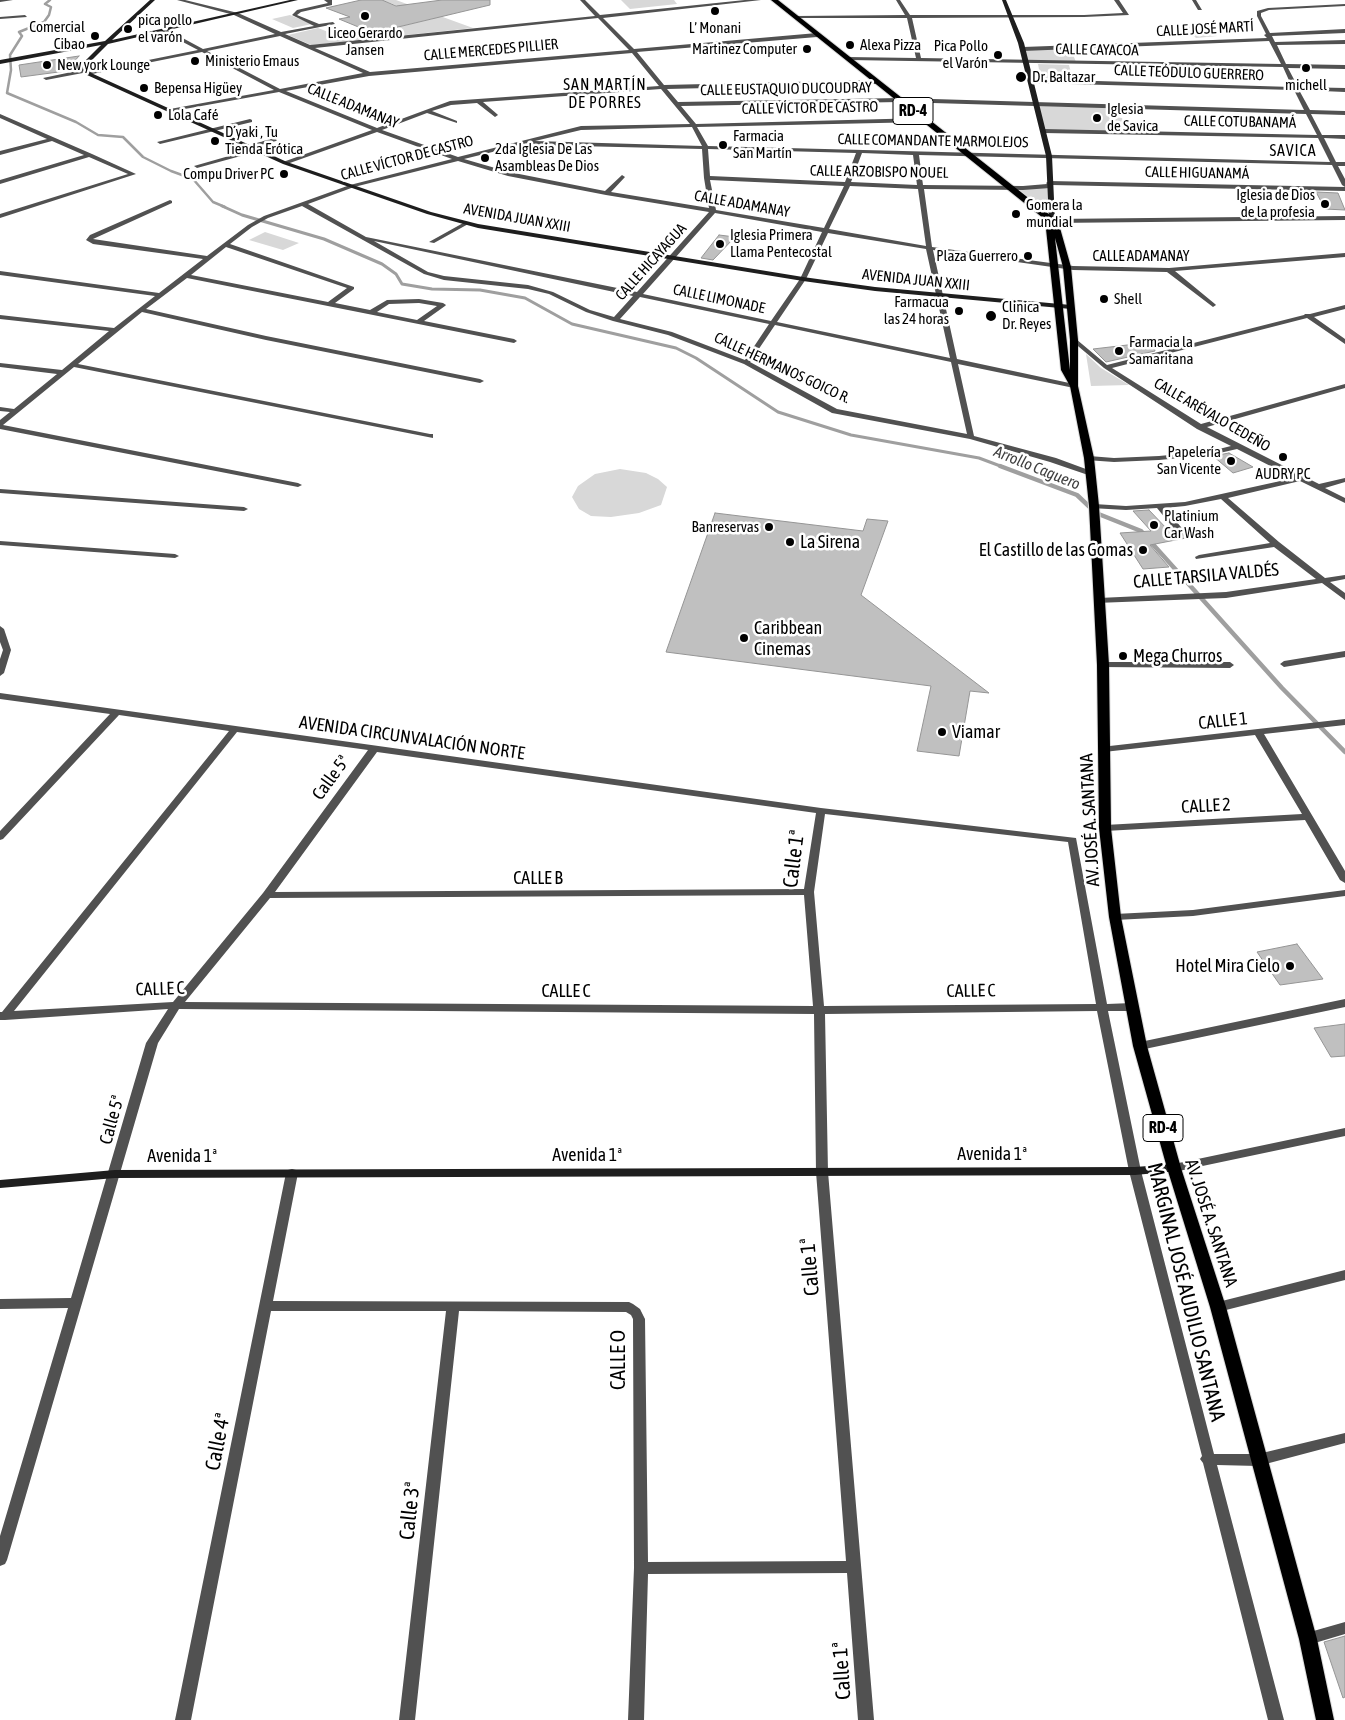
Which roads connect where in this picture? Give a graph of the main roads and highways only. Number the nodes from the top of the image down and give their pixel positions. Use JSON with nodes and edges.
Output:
{"nodes":[{"id":1,"x":153,"y":0,"type":"edge"},
{"id":2,"x":276,"y":0,"type":"edge"},
{"id":3,"x":296,"y":0,"type":"edge"},
{"id":4,"x":774,"y":0,"type":"edge"},
{"id":5,"x":1004,"y":0,"type":"edge"},
{"id":6,"x":106,"y":42,"type":"junction"},
{"id":7,"x":0,"y":62,"type":"edge"},
{"id":8,"x":1052,"y":221,"type":"junction"},
{"id":9,"x":1059,"y":307,"type":"junction"},
{"id":10,"x":1071,"y":307,"type":"junction"},
{"id":11,"x":1074,"y":386,"type":"junction"},
{"id":12,"x":1174,"y":1168,"type":"junction"},
{"id":13,"x":0,"y":1184,"type":"edge"},
{"id":14,"x":1325,"y":1720,"type":"edge"}],
"edges":[{"from":1,"to":6,"type":"main road"},
{"from":2,"to":6,"type":"main road"},
{"from":3,"to":6,"type":"main road"},
{"from":4,"to":8,"type":"main road","number":"RD-4"},
{"from":5,"to":8,"type":"main road"},
{"from":6,"to":7,"type":"main road"},
{"from":6,"to":9,"type":"main road","name":"AVENIDA JUAN XXIII"},
{"from":8,"to":9,"type":"main road","number":"RD-4"},
{"from":8,"to":10,"type":"main road","number":"RD-4"},
{"from":9,"to":10,"type":"main road","name":"AVENIDA JUAN XXIII"},
{"from":9,"to":11,"type":"main road","number":"RD-4"},
{"from":10,"to":11,"type":"main road","number":"RD-4"},
{"from":11,"to":12,"type":"main road","name":"AV. JOSÉ A. SANTANA","number":"RD-4"},
{"from":12,"to":13,"type":"main road","name":"Avenida 1ª"},
{"from":12,"to":14,"type":"main road","name":"AV. JOSÉ A. SANTANA","number":"RD-4"}]}
